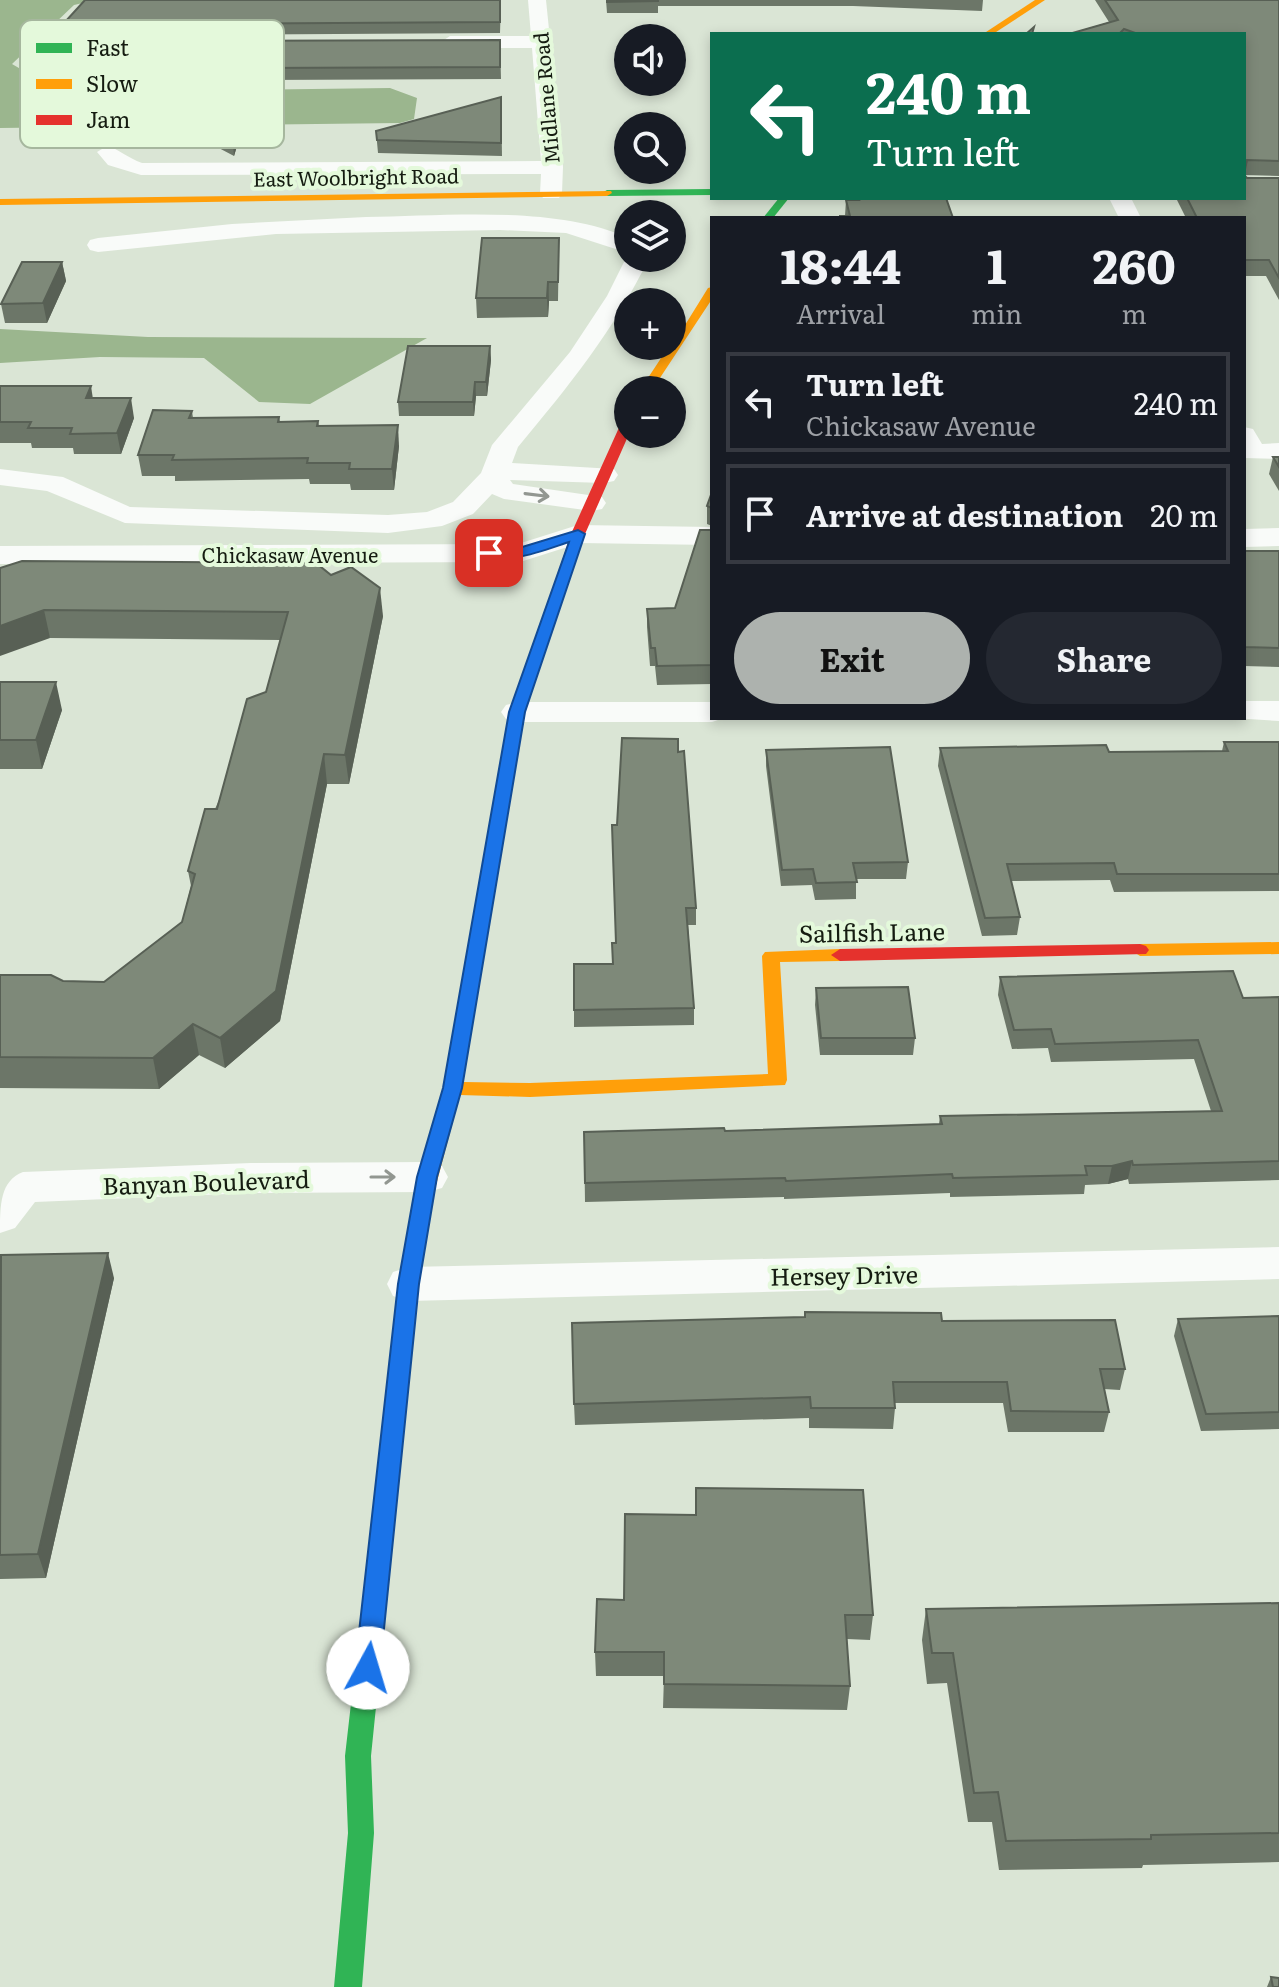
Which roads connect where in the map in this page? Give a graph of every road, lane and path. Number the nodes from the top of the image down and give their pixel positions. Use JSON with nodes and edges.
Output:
{"nodes":[{"id":1,"x":537,"y":0,"type":"edge"},
{"id":2,"x":1041,"y":0,"type":"edge"},
{"id":3,"x":990,"y":32,"type":"edge"},
{"id":4,"x":432,"y":42,"type":"edge"},
{"id":5,"x":539,"y":42,"type":"junction"},
{"id":6,"x":107,"y":152,"type":"dead end"},
{"id":7,"x":552,"y":167,"type":"junction"},
{"id":8,"x":710,"y":192,"type":"edge"},
{"id":9,"x":550,"y":196,"type":"junction"},
{"id":10,"x":782,"y":200,"type":"edge"},
{"id":11,"x":0,"y":202,"type":"edge"},
{"id":12,"x":770,"y":216,"type":"edge"},
{"id":13,"x":614,"y":238,"type":"edge"},
{"id":14,"x":98,"y":245,"type":"dead end"},
{"id":15,"x":630,"y":272,"type":"edge"},
{"id":16,"x":710,"y":293,"type":"edge"},
{"id":17,"x":655,"y":376,"type":"edge"},
{"id":18,"x":616,"y":448,"type":"edge"},
{"id":19,"x":604,"y":475,"type":"junction"},
{"id":20,"x":494,"y":476,"type":"junction"},
{"id":21,"x":0,"y":477,"type":"edge"},
{"id":22,"x":592,"y":503,"type":"junction"},
{"id":23,"x":578,"y":534,"type":"junction"},
{"id":24,"x":710,"y":536,"type":"edge"},
{"id":25,"x":1279,"y":537,"type":"edge"},
{"id":26,"x":1246,"y":538,"type":"edge"},
{"id":27,"x":0,"y":555,"type":"edge"},
{"id":28,"x":1246,"y":711,"type":"edge"},
{"id":29,"x":1279,"y":711,"type":"edge"},
{"id":30,"x":517,"y":712,"type":"junction"},
{"id":31,"x":710,"y":712,"type":"edge"},
{"id":32,"x":1279,"y":948,"type":"edge"},
{"id":33,"x":452,"y":1088,"type":"junction"},
{"id":34,"x":427,"y":1177,"type":"junction"},
{"id":35,"x":0,"y":1217,"type":"edge"},
{"id":36,"x":1279,"y":1263,"type":"edge"},
{"id":37,"x":409,"y":1284,"type":"junction"},
{"id":38,"x":348,"y":1987,"type":"edge"}],
"edges":[{"from":1,"to":5,"type":"street","name":"Midlane Road"},
{"from":2,"to":3,"type":"main road"},
{"from":4,"to":5,"type":"street"},
{"from":5,"to":7,"type":"street","name":"Midlane Road"},
{"from":6,"to":7,"type":"street"},
{"from":7,"to":9,"type":"street","name":"Midlane Road"},
{"from":8,"to":9,"type":"main road","name":"East Woolbright Road"},
{"from":9,"to":11,"type":"main road","name":"East Woolbright Road"},
{"from":10,"to":12,"type":"main road"},
{"from":13,"to":14,"type":"street"},
{"from":15,"to":20,"type":"street"},
{"from":16,"to":17,"type":"main road"},
{"from":18,"to":19,"type":"main road"},
{"from":19,"to":20,"type":"street"},
{"from":19,"to":22,"type":"main road"},
{"from":20,"to":21,"type":"street"},
{"from":20,"to":22,"type":"street","one_way":true},
{"from":22,"to":23,"type":"main road"},
{"from":23,"to":24,"type":"street","name":"Chickasaw Avenue"},
{"from":23,"to":27,"type":"street","name":"Chickasaw Avenue"},
{"from":23,"to":30,"type":"main road"},
{"from":25,"to":26,"type":"street"},
{"from":28,"to":29,"type":"street"},
{"from":30,"to":31,"type":"street"},
{"from":30,"to":33,"type":"main road"},
{"from":32,"to":33,"type":"main road","name":"Sailfish Lane"},
{"from":33,"to":34,"type":"main road"},
{"from":35,"to":34,"type":"street","name":"Banyan Boulevard","one_way":true},
{"from":34,"to":37,"type":"main road"},
{"from":36,"to":37,"type":"street","name":"Hersey Drive"},
{"from":37,"to":38,"type":"main road"}]}
